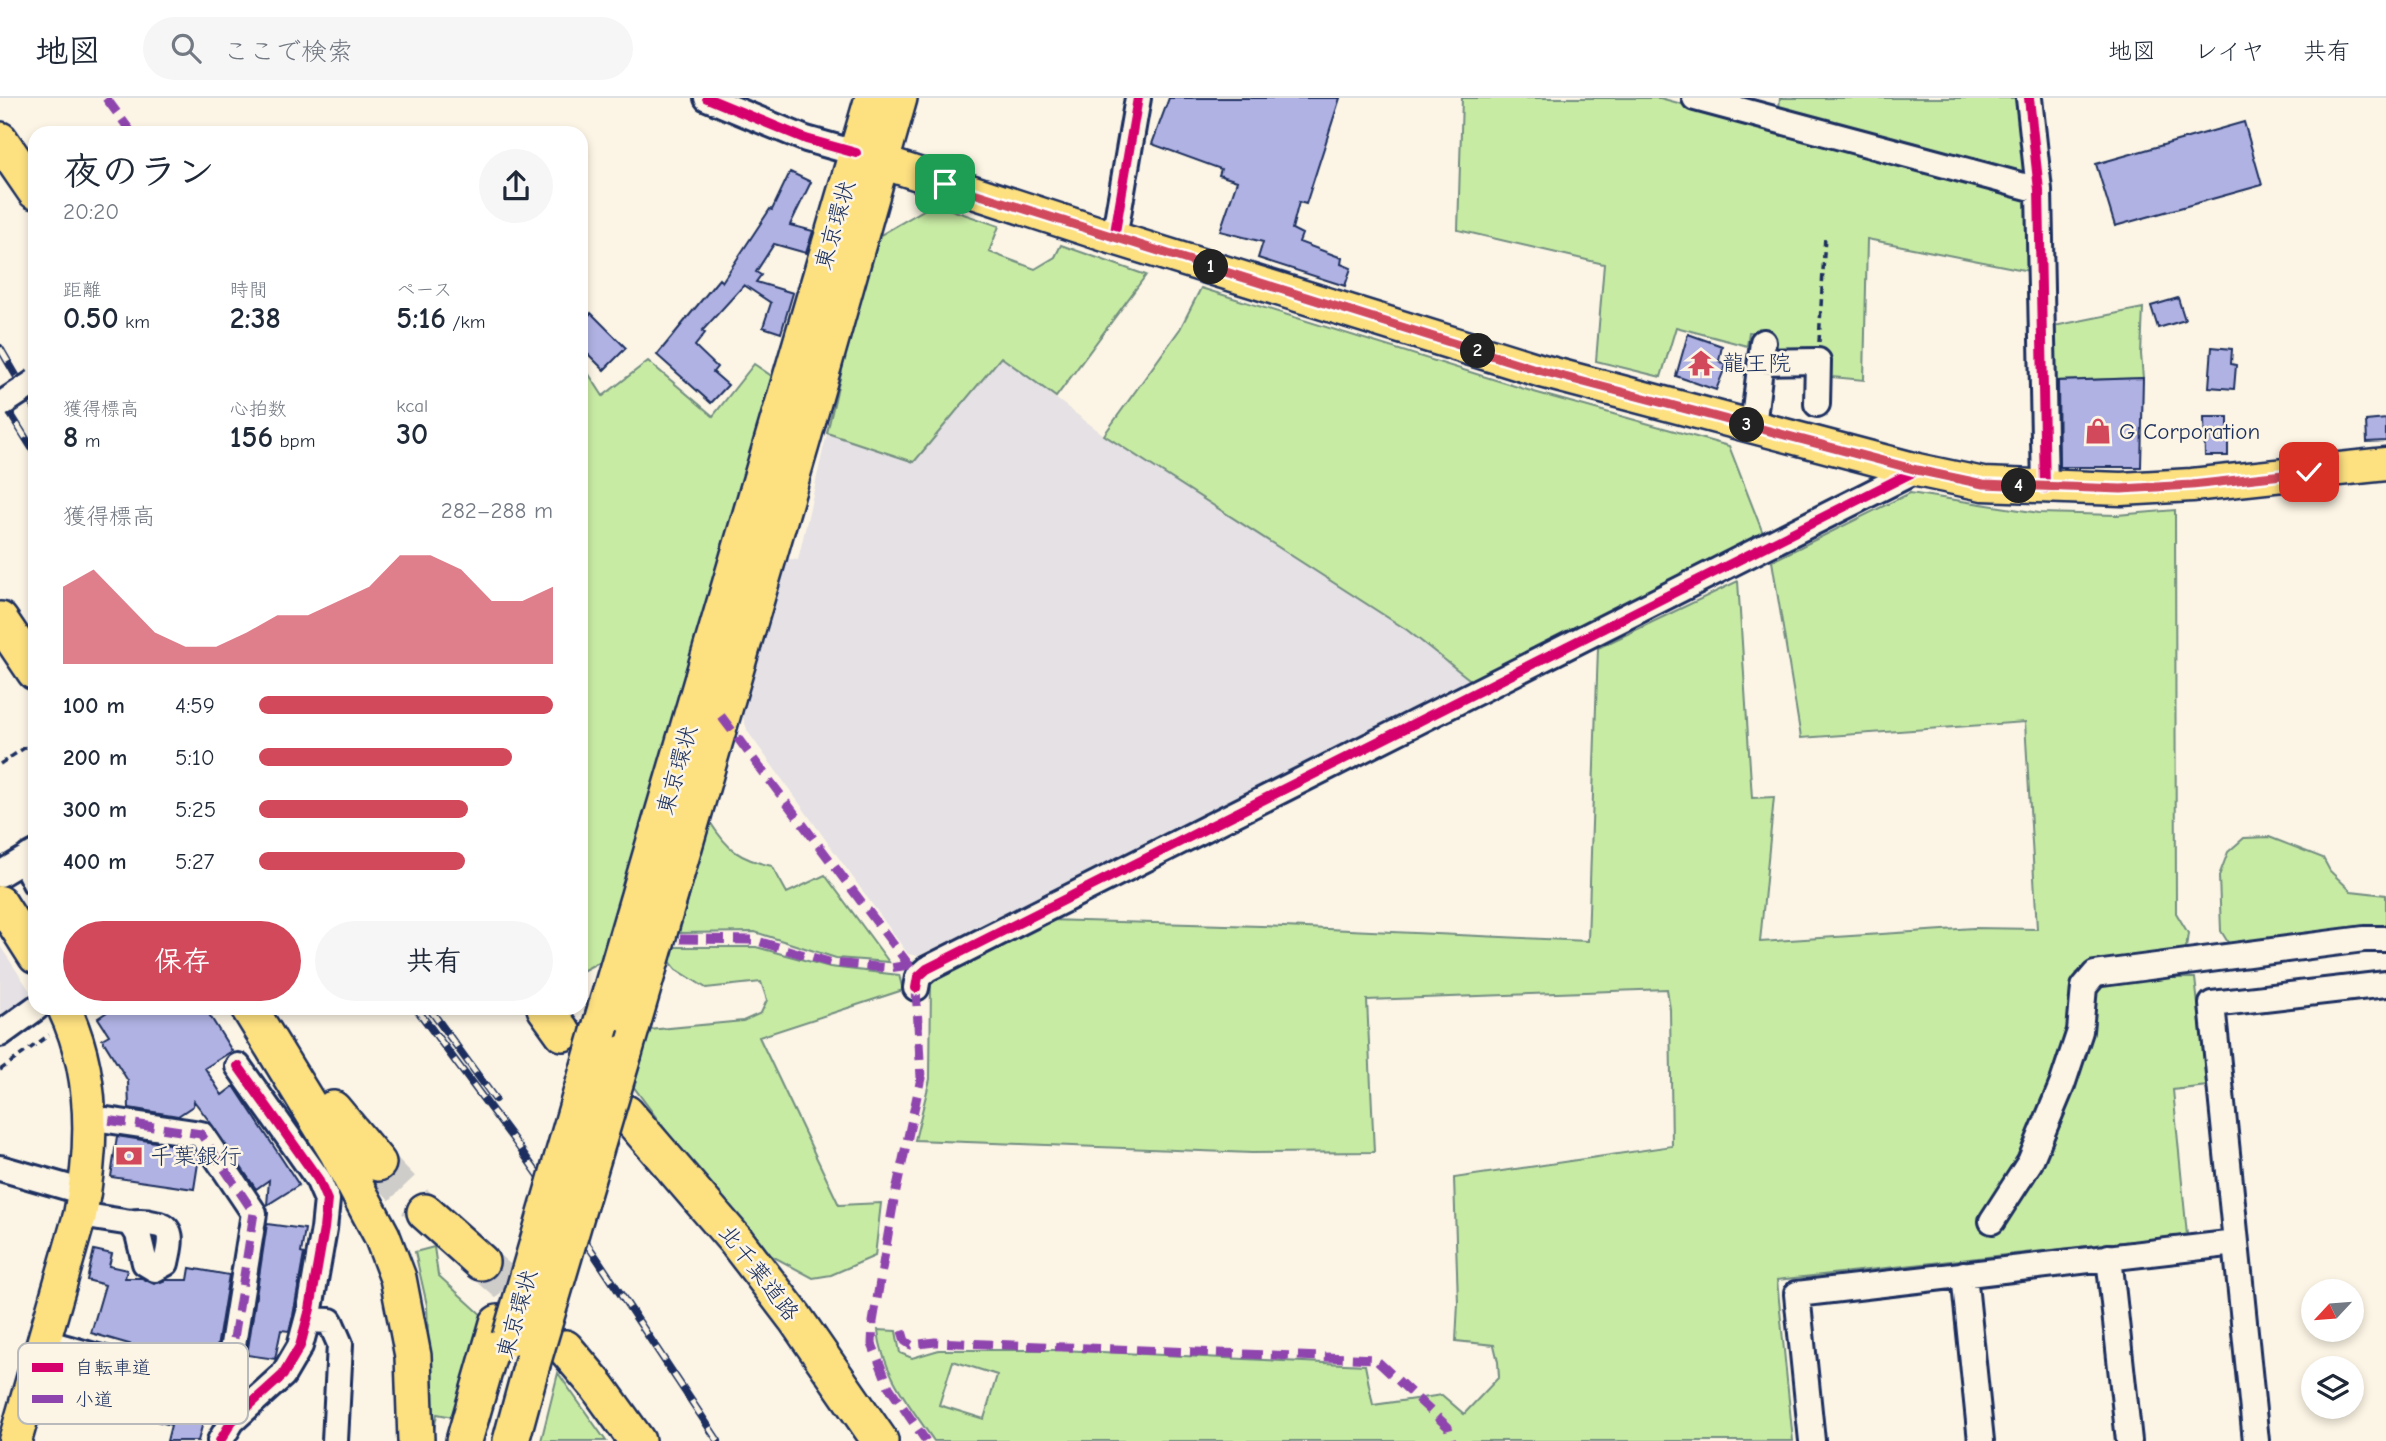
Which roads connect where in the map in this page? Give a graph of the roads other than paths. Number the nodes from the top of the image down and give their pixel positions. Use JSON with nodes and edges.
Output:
{"nodes":[{"id":1,"x":707,"y":98,"type":"edge"},
{"id":2,"x":873,"y":98,"type":"edge"},
{"id":3,"x":899,"y":98,"type":"edge"},
{"id":4,"x":1138,"y":98,"type":"edge"},
{"id":5,"x":1695,"y":98,"type":"edge"},
{"id":6,"x":2029,"y":98,"type":"edge"},
{"id":7,"x":0,"y":140,"type":"edge"},
{"id":8,"x":868,"y":157,"type":"junction"},
{"id":9,"x":28,"y":181,"type":"edge"},
{"id":10,"x":2039,"y":190,"type":"junction"},
{"id":11,"x":1114,"y":238,"type":"junction"},
{"id":12,"x":28,"y":387,"type":"edge"},
{"id":13,"x":1817,"y":404,"type":"dead end"},
{"id":14,"x":0,"y":405,"type":"edge"},
{"id":15,"x":1753,"y":427,"type":"junction"},
{"id":16,"x":2386,"y":464,"type":"edge"},
{"id":17,"x":1917,"y":470,"type":"junction"},
{"id":18,"x":2045,"y":488,"type":"junction"},
{"id":19,"x":0,"y":620,"type":"edge"},
{"id":20,"x":28,"y":662,"type":"edge"},
{"id":21,"x":28,"y":857,"type":"edge"},
{"id":22,"x":0,"y":874,"type":"edge"},
{"id":23,"x":0,"y":902,"type":"edge"},
{"id":24,"x":2386,"y":939,"type":"edge"},
{"id":25,"x":28,"y":946,"type":"edge"},
{"id":26,"x":2386,"y":984,"type":"edge"},
{"id":27,"x":916,"y":988,"type":"dead end"},
{"id":28,"x":28,"y":1014,"type":"edge"},
{"id":29,"x":253,"y":1015,"type":"edge"},
{"id":30,"x":268,"y":1015,"type":"edge"},
{"id":31,"x":59,"y":1020,"type":"edge"},
{"id":32,"x":0,"y":1034,"type":"edge"},
{"id":33,"x":239,"y":1066,"type":"dead end"},
{"id":34,"x":626,"y":1113,"type":"dead end"},
{"id":35,"x":107,"y":1120,"type":"dead end"},
{"id":36,"x":377,"y":1163,"type":"tunnel mouth"},
{"id":37,"x":0,"y":1168,"type":"edge"},
{"id":38,"x":82,"y":1204,"type":"junction"},
{"id":39,"x":425,"y":1212,"type":"tunnel mouth"},
{"id":40,"x":1992,"y":1221,"type":"dead end"},
{"id":41,"x":131,"y":1223,"type":"dead end"},
{"id":42,"x":2236,"y":1244,"type":"junction"},
{"id":43,"x":2109,"y":1257,"type":"junction"},
{"id":44,"x":481,"y":1262,"type":"tunnel mouth"},
{"id":45,"x":1964,"y":1274,"type":"junction"},
{"id":46,"x":308,"y":1320,"type":"junction"},
{"id":47,"x":504,"y":1330,"type":"junction"},
{"id":48,"x":43,"y":1343,"type":"edge"},
{"id":49,"x":233,"y":1343,"type":"edge"},
{"id":50,"x":522,"y":1398,"type":"junction"},
{"id":51,"x":248,"y":1407,"type":"edge"},
{"id":52,"x":20,"y":1424,"type":"edge"},
{"id":53,"x":230,"y":1424,"type":"edge"},
{"id":54,"x":15,"y":1441,"type":"edge"},
{"id":55,"x":220,"y":1441,"type":"edge"},
{"id":56,"x":335,"y":1441,"type":"edge"},
{"id":57,"x":416,"y":1441,"type":"edge"},
{"id":58,"x":464,"y":1441,"type":"edge"},
{"id":59,"x":480,"y":1441,"type":"edge"},
{"id":60,"x":511,"y":1441,"type":"edge"},
{"id":61,"x":524,"y":1441,"type":"edge"},
{"id":62,"x":618,"y":1441,"type":"edge"},
{"id":63,"x":637,"y":1441,"type":"edge"},
{"id":64,"x":880,"y":1441,"type":"edge"},
{"id":65,"x":1812,"y":1441,"type":"edge"},
{"id":66,"x":1981,"y":1441,"type":"edge"},
{"id":67,"x":2129,"y":1441,"type":"edge"},
{"id":68,"x":2256,"y":1441,"type":"edge"}],
"edges":[{"from":1,"to":8,"type":"street"},
{"from":2,"to":8,"type":"highway","name":"東京環状"},
{"from":3,"to":8,"type":"highway","name":"東京環状"},
{"from":4,"to":11,"type":"street"},
{"from":5,"to":10,"type":"street"},
{"from":6,"to":10,"type":"street"},
{"from":7,"to":9,"type":"highway"},
{"from":8,"to":11,"type":"main road"},
{"from":8,"to":47,"type":"highway","name":"東京環状","bridge":true},
{"from":8,"to":50,"type":"highway","name":"東京環状","bridge":true},
{"from":10,"to":18,"type":"street"},
{"from":11,"to":15,"type":"main road"},
{"from":12,"to":14,"type":"street","bridge":true},
{"from":13,"to":15,"type":"street"},
{"from":15,"to":17,"type":"main road"},
{"from":16,"to":18,"type":"main road"},
{"from":17,"to":18,"type":"main road"},
{"from":17,"to":27,"type":"street"},
{"from":19,"to":20,"type":"highway"},
{"from":21,"to":22,"type":"street"},
{"from":23,"to":25,"type":"main road"},
{"from":24,"to":40,"type":"street"},
{"from":26,"to":42,"type":"street"},
{"from":28,"to":32,"type":"street"},
{"from":29,"to":57,"type":"highway"},
{"from":30,"to":36,"type":"highway"},
{"from":31,"to":38,"type":"main road"},
{"from":33,"to":46,"type":"street"},
{"from":34,"to":64,"type":"highway","name":"北千葉道路"},
{"from":35,"to":49,"type":"street"},
{"from":37,"to":38,"type":"street"},
{"from":38,"to":41,"type":"street"},
{"from":38,"to":48,"type":"main road"},
{"from":39,"to":44,"type":"highway"},
{"from":42,"to":43,"type":"street"},
{"from":42,"to":68,"type":"street"},
{"from":43,"to":45,"type":"street"},
{"from":43,"to":67,"type":"street"},
{"from":45,"to":65,"type":"street"},
{"from":45,"to":66,"type":"street"},
{"from":46,"to":51,"type":"street"},
{"from":46,"to":56,"type":"street"},
{"from":47,"to":58,"type":"highway"},
{"from":47,"to":59,"type":"highway","name":"東京環状"},
{"from":50,"to":60,"type":"highway","name":"東京環状"},
{"from":50,"to":61,"type":"highway"},
{"from":52,"to":54,"type":"main road"},
{"from":53,"to":55,"type":"street"},
{"from":62,"to":63,"type":"highway"}]}
